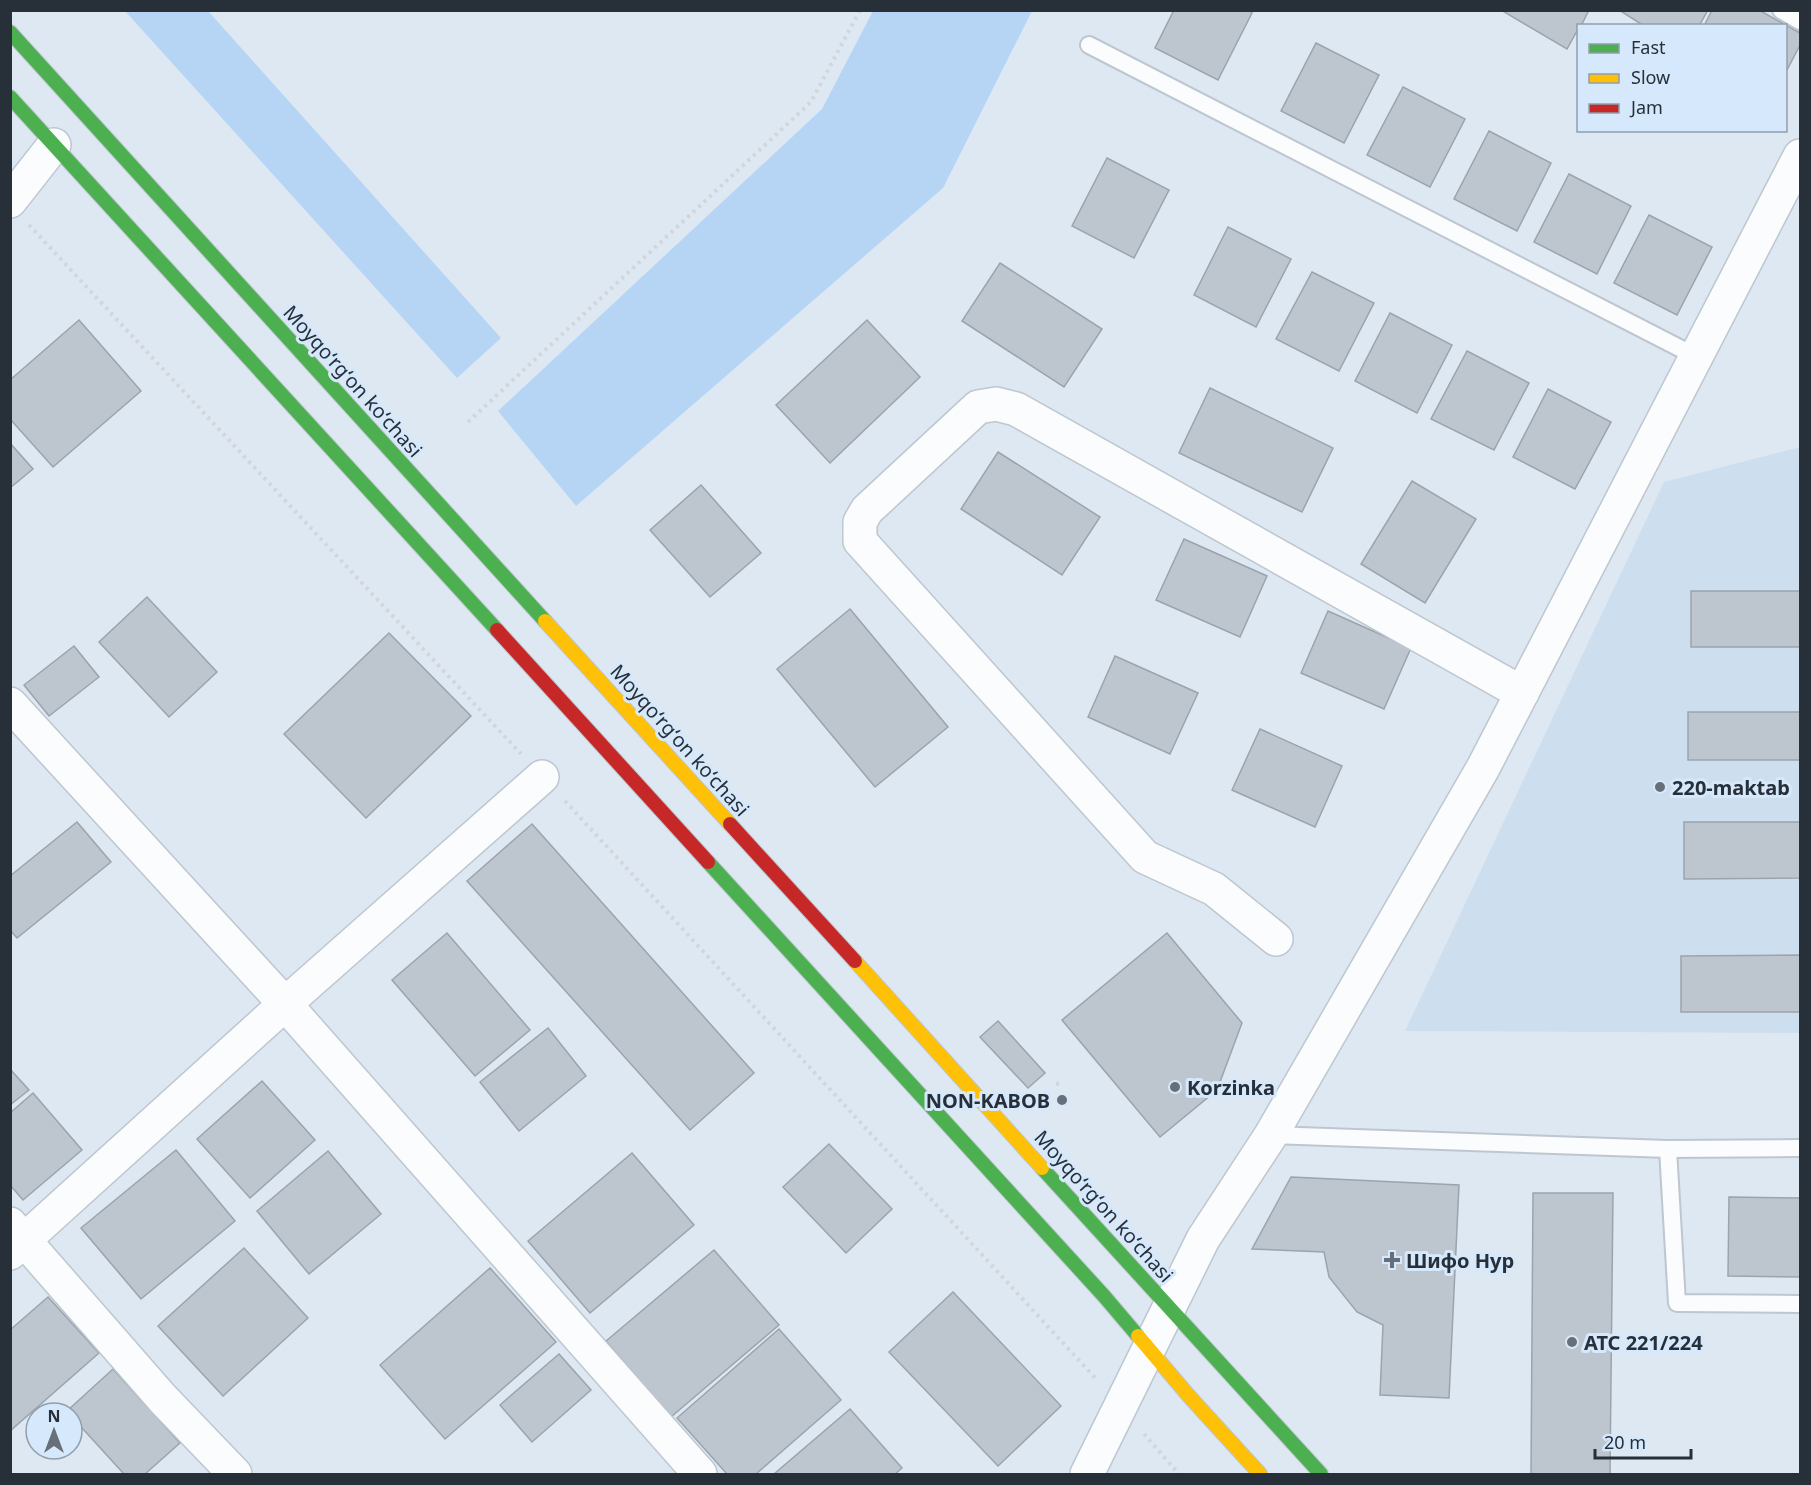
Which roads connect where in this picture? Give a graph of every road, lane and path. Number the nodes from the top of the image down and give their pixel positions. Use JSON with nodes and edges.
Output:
{"nodes":[{"id":1,"x":860,"y":10,"type":"edge"},
{"id":2,"x":1781,"y":10,"type":"edge"},
{"id":3,"x":1800,"y":21,"type":"edge"},
{"id":4,"x":10,"y":32,"type":"edge"},
{"id":5,"x":1089,"y":45,"type":"dead end"},
{"id":6,"x":10,"y":97,"type":"edge"},
{"id":7,"x":54,"y":145,"type":"junction"},
{"id":8,"x":1800,"y":156,"type":"edge"},
{"id":9,"x":19,"y":212,"type":"edge"},
{"id":10,"x":1697,"y":357,"type":"junction"},
{"id":11,"x":468,"y":422,"type":"dead end"},
{"id":12,"x":1522,"y":693,"type":"junction"},
{"id":13,"x":10,"y":704,"type":"edge"},
{"id":14,"x":543,"y":777,"type":"junction"},
{"id":15,"x":1276,"y":939,"type":"dead end"},
{"id":16,"x":285,"y":1004,"type":"junction"},
{"id":17,"x":1271,"y":1135,"type":"junction"},
{"id":18,"x":1800,"y":1148,"type":"edge"},
{"id":19,"x":1668,"y":1149,"type":"junction"},
{"id":20,"x":15,"y":1239,"type":"edge"},
{"id":21,"x":1800,"y":1304,"type":"edge"},
{"id":22,"x":1169,"y":1307,"type":"junction"},
{"id":23,"x":1149,"y":1348,"type":"junction"},
{"id":24,"x":1120,"y":1408,"type":"junction"},
{"id":25,"x":235,"y":1474,"type":"edge"},
{"id":26,"x":700,"y":1474,"type":"edge"},
{"id":27,"x":1087,"y":1474,"type":"edge"},
{"id":28,"x":1179,"y":1474,"type":"edge"},
{"id":29,"x":1260,"y":1474,"type":"edge"},
{"id":30,"x":1321,"y":1474,"type":"edge"}],
"edges":[{"from":1,"to":11,"type":"path"},
{"from":2,"to":3,"type":"lane"},
{"from":4,"to":22,"type":"main road","name":"Moyqoʻrgʻon koʻchasi"},
{"from":5,"to":10,"type":"lane"},
{"from":6,"to":7,"type":"main road"},
{"from":7,"to":9,"type":"street"},
{"from":7,"to":23,"type":"main road"},
{"from":8,"to":10,"type":"street"},
{"from":9,"to":14,"type":"path"},
{"from":10,"to":12,"type":"street"},
{"from":12,"to":15,"type":"street"},
{"from":12,"to":17,"type":"street"},
{"from":13,"to":16,"type":"street"},
{"from":14,"to":16,"type":"street"},
{"from":14,"to":24,"type":"path"},
{"from":16,"to":20,"type":"street"},
{"from":16,"to":26,"type":"street"},
{"from":17,"to":19,"type":"lane"},
{"from":17,"to":22,"type":"street"},
{"from":18,"to":19,"type":"lane"},
{"from":19,"to":21,"type":"lane"},
{"from":20,"to":25,"type":"street"},
{"from":22,"to":23,"type":"street"},
{"from":22,"to":30,"type":"main road","name":"Moyqoʻrgʻon koʻchasi"},
{"from":23,"to":24,"type":"street"},
{"from":23,"to":29,"type":"main road"},
{"from":24,"to":27,"type":"street"},
{"from":24,"to":28,"type":"path"}]}
